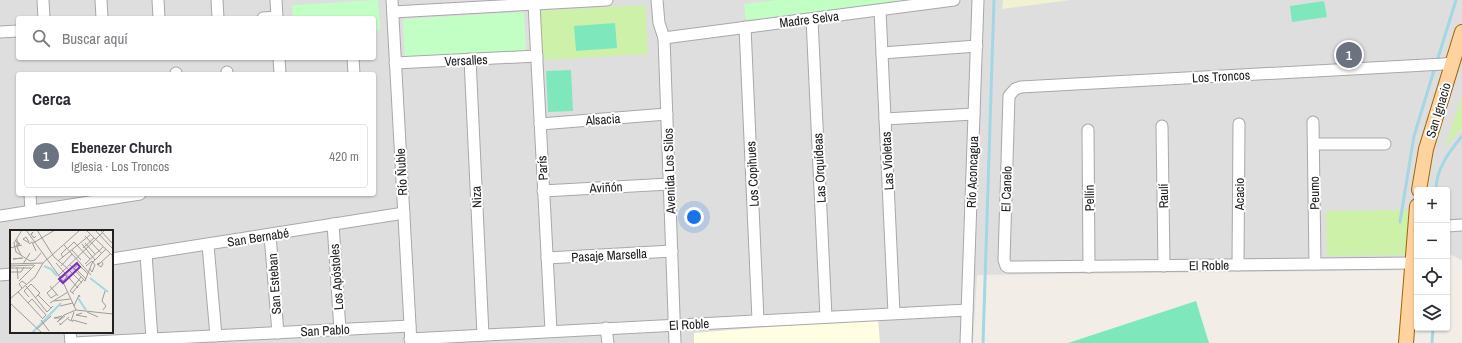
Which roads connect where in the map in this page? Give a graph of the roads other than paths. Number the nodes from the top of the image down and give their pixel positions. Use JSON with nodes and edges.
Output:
{"nodes":[{"id":1,"x":43,"y":0,"type":"edge"},
{"id":2,"x":101,"y":0,"type":"edge"},
{"id":3,"x":158,"y":0,"type":"edge"},
{"id":4,"x":217,"y":0,"type":"edge"},
{"id":5,"x":276,"y":0,"type":"edge"},
{"id":6,"x":392,"y":0,"type":"edge"},
{"id":7,"x":608,"y":0,"type":"edge"},
{"id":8,"x":657,"y":0,"type":"edge"},
{"id":9,"x":954,"y":0,"type":"edge"},
{"id":10,"x":978,"y":0,"type":"edge"},
{"id":11,"x":534,"y":4,"type":"junction"},
{"id":12,"x":880,"y":10,"type":"junction"},
{"id":13,"x":393,"y":12,"type":"junction"},
{"id":14,"x":44,"y":16,"type":"edge"},
{"id":15,"x":102,"y":16,"type":"edge"},
{"id":16,"x":159,"y":16,"type":"edge"},
{"id":17,"x":218,"y":16,"type":"edge"},
{"id":18,"x":277,"y":16,"type":"edge"},
{"id":19,"x":812,"y":18,"type":"junction"},
{"id":20,"x":745,"y":27,"type":"junction"},
{"id":21,"x":16,"y":31,"type":"edge"},
{"id":22,"x":0,"y":32,"type":"edge"},
{"id":23,"x":1462,"y":32,"type":"edge"},
{"id":24,"x":664,"y":38,"type":"junction"},
{"id":25,"x":977,"y":46,"type":"junction"},
{"id":26,"x":882,"y":53,"type":"junction"},
{"id":27,"x":537,"y":56,"type":"junction"},
{"id":28,"x":279,"y":60,"type":"edge"},
{"id":29,"x":353,"y":60,"type":"edge"},
{"id":30,"x":470,"y":60,"type":"junction"},
{"id":31,"x":396,"y":63,"type":"junction"},
{"id":32,"x":1448,"y":63,"type":"junction"},
{"id":33,"x":280,"y":72,"type":"edge"},
{"id":34,"x":354,"y":72,"type":"edge"},
{"id":35,"x":1008,"y":112,"type":"joint"},
{"id":36,"x":667,"y":114,"type":"junction"},
{"id":37,"x":974,"y":114,"type":"junction"},
{"id":38,"x":885,"y":119,"type":"junction"},
{"id":39,"x":1313,"y":122,"type":"dead end"},
{"id":40,"x":540,"y":124,"type":"junction"},
{"id":41,"x":1239,"y":124,"type":"dead end"},
{"id":42,"x":1162,"y":126,"type":"dead end"},
{"id":43,"x":1088,"y":130,"type":"dead end"},
{"id":44,"x":1314,"y":144,"type":"junction"},
{"id":45,"x":1385,"y":144,"type":"dead end"},
{"id":46,"x":669,"y":184,"type":"junction"},
{"id":47,"x":1420,"y":187,"type":"edge"},
{"id":48,"x":543,"y":191,"type":"junction"},
{"id":49,"x":30,"y":196,"type":"edge"},
{"id":50,"x":108,"y":196,"type":"edge"},
{"id":51,"x":81,"y":198,"type":"edge"},
{"id":52,"x":31,"y":211,"type":"junction"},
{"id":53,"x":404,"y":213,"type":"junction"},
{"id":54,"x":0,"y":216,"type":"edge"},
{"id":55,"x":333,"y":224,"type":"junction"},
{"id":56,"x":1462,"y":225,"type":"edge"},
{"id":57,"x":1450,"y":226,"type":"edge"},
{"id":58,"x":270,"y":234,"type":"junction"},
{"id":59,"x":208,"y":245,"type":"junction"},
{"id":60,"x":1414,"y":245,"type":"edge"},
{"id":61,"x":672,"y":251,"type":"junction"},
{"id":62,"x":146,"y":254,"type":"junction"},
{"id":63,"x":547,"y":258,"type":"junction"},
{"id":64,"x":113,"y":259,"type":"edge"},
{"id":65,"x":1412,"y":263,"type":"junction"},
{"id":66,"x":1315,"y":264,"type":"junction"},
{"id":67,"x":1238,"y":265,"type":"junction"},
{"id":68,"x":1006,"y":266,"type":"joint"},
{"id":69,"x":1164,"y":266,"type":"junction"},
{"id":70,"x":1090,"y":267,"type":"junction"},
{"id":71,"x":10,"y":274,"type":"edge"},
{"id":72,"x":0,"y":275,"type":"edge"},
{"id":73,"x":967,"y":310,"type":"junction"},
{"id":74,"x":894,"y":313,"type":"junction"},
{"id":75,"x":826,"y":317,"type":"junction"},
{"id":76,"x":758,"y":320,"type":"junction"},
{"id":77,"x":674,"y":325,"type":"junction"},
{"id":78,"x":410,"y":326,"type":"junction"},
{"id":79,"x":606,"y":328,"type":"junction"},
{"id":80,"x":340,"y":330,"type":"junction"},
{"id":81,"x":550,"y":331,"type":"junction"},
{"id":82,"x":70,"y":333,"type":"edge"},
{"id":83,"x":278,"y":333,"type":"junction"},
{"id":84,"x":482,"y":335,"type":"junction"},
{"id":85,"x":216,"y":336,"type":"junction"},
{"id":86,"x":152,"y":339,"type":"junction"},
{"id":87,"x":411,"y":341,"type":"edge"},
{"id":88,"x":72,"y":343,"type":"edge"},
{"id":89,"x":608,"y":343,"type":"edge"},
{"id":90,"x":675,"y":343,"type":"edge"},
{"id":91,"x":966,"y":343,"type":"edge"},
{"id":92,"x":1406,"y":343,"type":"edge"}],
"edges":[{"from":1,"to":14,"type":"street"},
{"from":2,"to":15,"type":"street"},
{"from":3,"to":16,"type":"street"},
{"from":4,"to":17,"type":"street"},
{"from":5,"to":18,"type":"street"},
{"from":6,"to":13,"type":"street","name":"Río Ñuble"},
{"from":7,"to":11,"type":"street"},
{"from":8,"to":24,"type":"street","name":"Avenida Los Silos"},
{"from":9,"to":12,"type":"street","name":"Madre Selva"},
{"from":10,"to":25,"type":"street","name":"Río Aconcagua"},
{"from":11,"to":13,"type":"street"},
{"from":11,"to":27,"type":"street","name":"París"},
{"from":12,"to":19,"type":"street","name":"Madre Selva"},
{"from":12,"to":26,"type":"street","name":"Las Violetas"},
{"from":13,"to":31,"type":"street","name":"Río Ñuble"},
{"from":19,"to":20,"type":"street","name":"Madre Selva"},
{"from":19,"to":75,"type":"street","name":"Las Orquídeas"},
{"from":20,"to":24,"type":"street","name":"Madre Selva"},
{"from":20,"to":76,"type":"street","name":"Los Copihues"},
{"from":21,"to":22,"type":"street"},
{"from":23,"to":32,"type":"main road","name":"San Ignacio"},
{"from":24,"to":36,"type":"street","name":"Avenida Los Silos"},
{"from":25,"to":26,"type":"street"},
{"from":25,"to":37,"type":"street","name":"Río Aconcagua"},
{"from":26,"to":38,"type":"street","name":"Las Violetas"},
{"from":27,"to":30,"type":"street","name":"Versalles"},
{"from":27,"to":40,"type":"street","name":"París"},
{"from":28,"to":33,"type":"street"},
{"from":29,"to":34,"type":"street"},
{"from":30,"to":31,"type":"street","name":"Versalles"},
{"from":30,"to":84,"type":"street","name":"Niza"},
{"from":31,"to":53,"type":"street","name":"Río Ñuble"},
{"from":32,"to":35,"type":"street","name":"Los Troncos"},
{"from":32,"to":47,"type":"main road","name":"San Ignacio"},
{"from":35,"to":68,"type":"street","name":"El Canelo"},
{"from":36,"to":40,"type":"street","name":"Alsacia"},
{"from":36,"to":46,"type":"street","name":"Avenida Los Silos"},
{"from":37,"to":38,"type":"street"},
{"from":37,"to":73,"type":"street","name":"Río Aconcagua"},
{"from":38,"to":74,"type":"street","name":"Las Violetas"},
{"from":39,"to":44,"type":"street","name":"Peumo"},
{"from":40,"to":48,"type":"street","name":"París"},
{"from":41,"to":67,"type":"street","name":"Acacio"},
{"from":42,"to":69,"type":"street","name":"Raulí"},
{"from":43,"to":70,"type":"street","name":"Pellín"},
{"from":44,"to":45,"type":"street"},
{"from":44,"to":66,"type":"street","name":"Peumo"},
{"from":46,"to":48,"type":"street","name":"Aviñón"},
{"from":46,"to":61,"type":"street","name":"Avenida Los Silos"},
{"from":48,"to":63,"type":"street","name":"París"},
{"from":49,"to":52,"type":"street"},
{"from":50,"to":51,"type":"street"},
{"from":51,"to":52,"type":"street"},
{"from":52,"to":54,"type":"street"},
{"from":53,"to":55,"type":"street","name":"San Bernabé"},
{"from":53,"to":78,"type":"street","name":"Río Ñuble"},
{"from":55,"to":58,"type":"street","name":"San Bernabé"},
{"from":55,"to":80,"type":"street","name":"Los Apóstoles"},
{"from":56,"to":57,"type":"street"},
{"from":58,"to":59,"type":"street","name":"San Bernabé"},
{"from":58,"to":83,"type":"street","name":"San Esteban"},
{"from":59,"to":62,"type":"street","name":"San Bernabé"},
{"from":59,"to":85,"type":"street"},
{"from":60,"to":65,"type":"main road"},
{"from":61,"to":63,"type":"street","name":"Pasaje Marsella"},
{"from":61,"to":77,"type":"street","name":"Avenida Los Silos"},
{"from":62,"to":64,"type":"street","name":"San Bernabé"},
{"from":62,"to":86,"type":"street"},
{"from":63,"to":81,"type":"street","name":"París"},
{"from":65,"to":66,"type":"street","name":"El Roble"},
{"from":65,"to":92,"type":"main road"},
{"from":66,"to":67,"type":"street","name":"El Roble"},
{"from":67,"to":69,"type":"street","name":"El Roble"},
{"from":68,"to":70,"type":"street","name":"El Roble"},
{"from":69,"to":70,"type":"street","name":"El Roble"},
{"from":71,"to":72,"type":"street"},
{"from":73,"to":74,"type":"street","name":"El Roble"},
{"from":73,"to":91,"type":"street","name":"Río Aconcagua"},
{"from":74,"to":75,"type":"street","name":"El Roble"},
{"from":75,"to":76,"type":"street","name":"El Roble"},
{"from":76,"to":77,"type":"street","name":"El Roble"},
{"from":77,"to":79,"type":"street","name":"El Roble"},
{"from":77,"to":90,"type":"street","name":"Avenida Los Silos"},
{"from":78,"to":80,"type":"street","name":"San Pablo"},
{"from":78,"to":87,"type":"street","name":"Río Ñuble"},
{"from":79,"to":81,"type":"street","name":"El Roble"},
{"from":79,"to":89,"type":"street"},
{"from":80,"to":83,"type":"street","name":"San Pablo"},
{"from":81,"to":84,"type":"street","name":"El Roble"},
{"from":82,"to":88,"type":"street"},
{"from":83,"to":85,"type":"street","name":"San Pablo"},
{"from":84,"to":87,"type":"street","name":"El Roble"},
{"from":85,"to":86,"type":"street","name":"San Pablo"},
{"from":86,"to":88,"type":"street","name":"San Pablo"}]}
